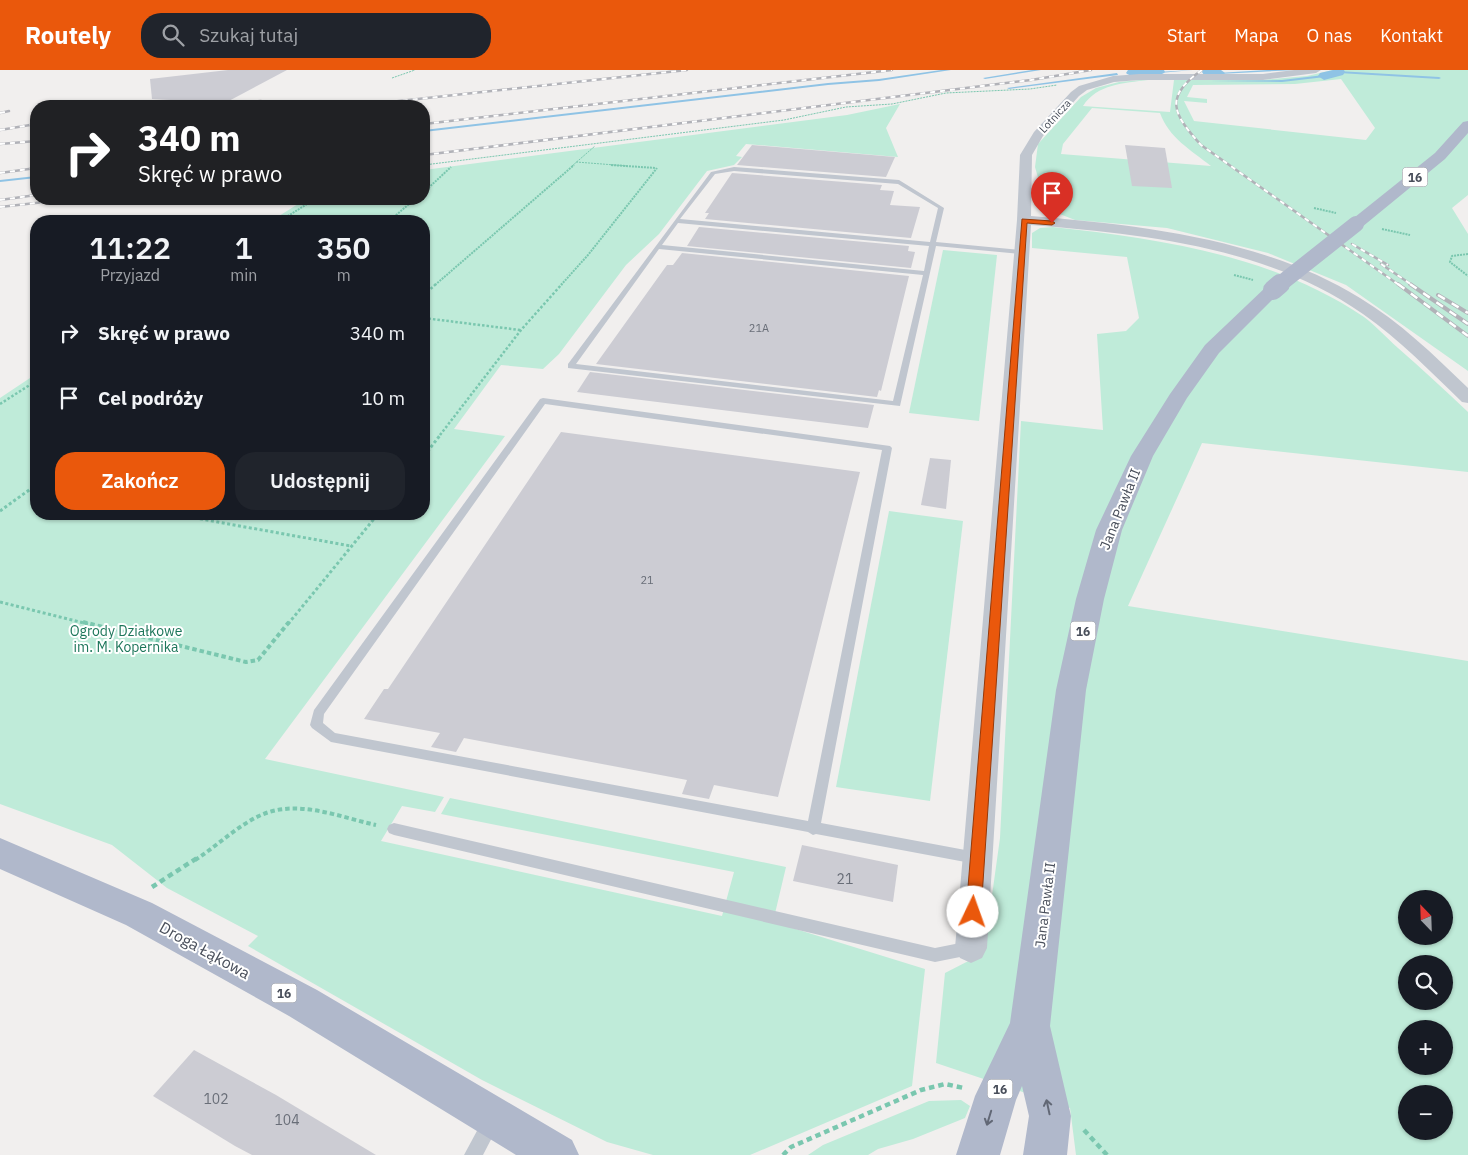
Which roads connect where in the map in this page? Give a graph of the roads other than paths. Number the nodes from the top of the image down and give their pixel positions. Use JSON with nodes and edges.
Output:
{"nodes":[{"id":1,"x":1316,"y":70,"type":"edge"},
{"id":2,"x":1468,"y":125,"type":"edge"},
{"id":3,"x":1024,"y":220,"type":"junction"},
{"id":4,"x":676,"y":221,"type":"junction"},
{"id":5,"x":933,"y":244,"type":"junction"},
{"id":6,"x":657,"y":247,"type":"junction"},
{"id":7,"x":1022,"y":252,"type":"junction"},
{"id":8,"x":927,"y":273,"type":"junction"},
{"id":9,"x":1468,"y":398,"type":"edge"},
{"id":10,"x":813,"y":828,"type":"junction"},
{"id":11,"x":394,"y":829,"type":"road end"},
{"id":12,"x":0,"y":853,"type":"edge"},
{"id":13,"x":976,"y":858,"type":"junction"},
{"id":14,"x":971,"y":948,"type":"joint"},
{"id":15,"x":1030,"y":1026,"type":"junction"},
{"id":16,"x":494,"y":1118,"type":"junction"},
{"id":17,"x":473,"y":1155,"type":"edge"},
{"id":18,"x":556,"y":1155,"type":"edge"},
{"id":19,"x":978,"y":1155,"type":"edge"},
{"id":20,"x":1045,"y":1155,"type":"edge"}],
"edges":[{"from":1,"to":3,"type":"street","name":"Lotnicza"},
{"from":2,"to":15,"type":"main road","name":"Jana Pawła II","number":"16","bridge":true},
{"from":3,"to":7,"type":"street","name":"Lotnicza"},
{"from":3,"to":9,"type":"street"},
{"from":4,"to":5,"type":"lane"},
{"from":4,"to":5,"type":"lane"},
{"from":4,"to":6,"type":"lane"},
{"from":5,"to":7,"type":"lane"},
{"from":5,"to":8,"type":"lane"},
{"from":6,"to":8,"type":"lane"},
{"from":6,"to":8,"type":"lane"},
{"from":7,"to":13,"type":"street","name":"Lotnicza"},
{"from":10,"to":10,"type":"lane"},
{"from":10,"to":13,"type":"lane"},
{"from":11,"to":14,"type":"lane"},
{"from":12,"to":16,"type":"main road","name":"Droga Łąkowa","number":"16"},
{"from":13,"to":14,"type":"street","name":"Lotnicza"},
{"from":15,"to":19,"type":"main road","name":"Jana Pawła II","number":"16","one_way":true},
{"from":20,"to":15,"type":"main road","name":"Jana Pawła II","number":"16","one_way":true},
{"from":16,"to":17,"type":"lane"},
{"from":16,"to":18,"type":"main road","name":"Droga Łąkowa","number":"16"}]}
